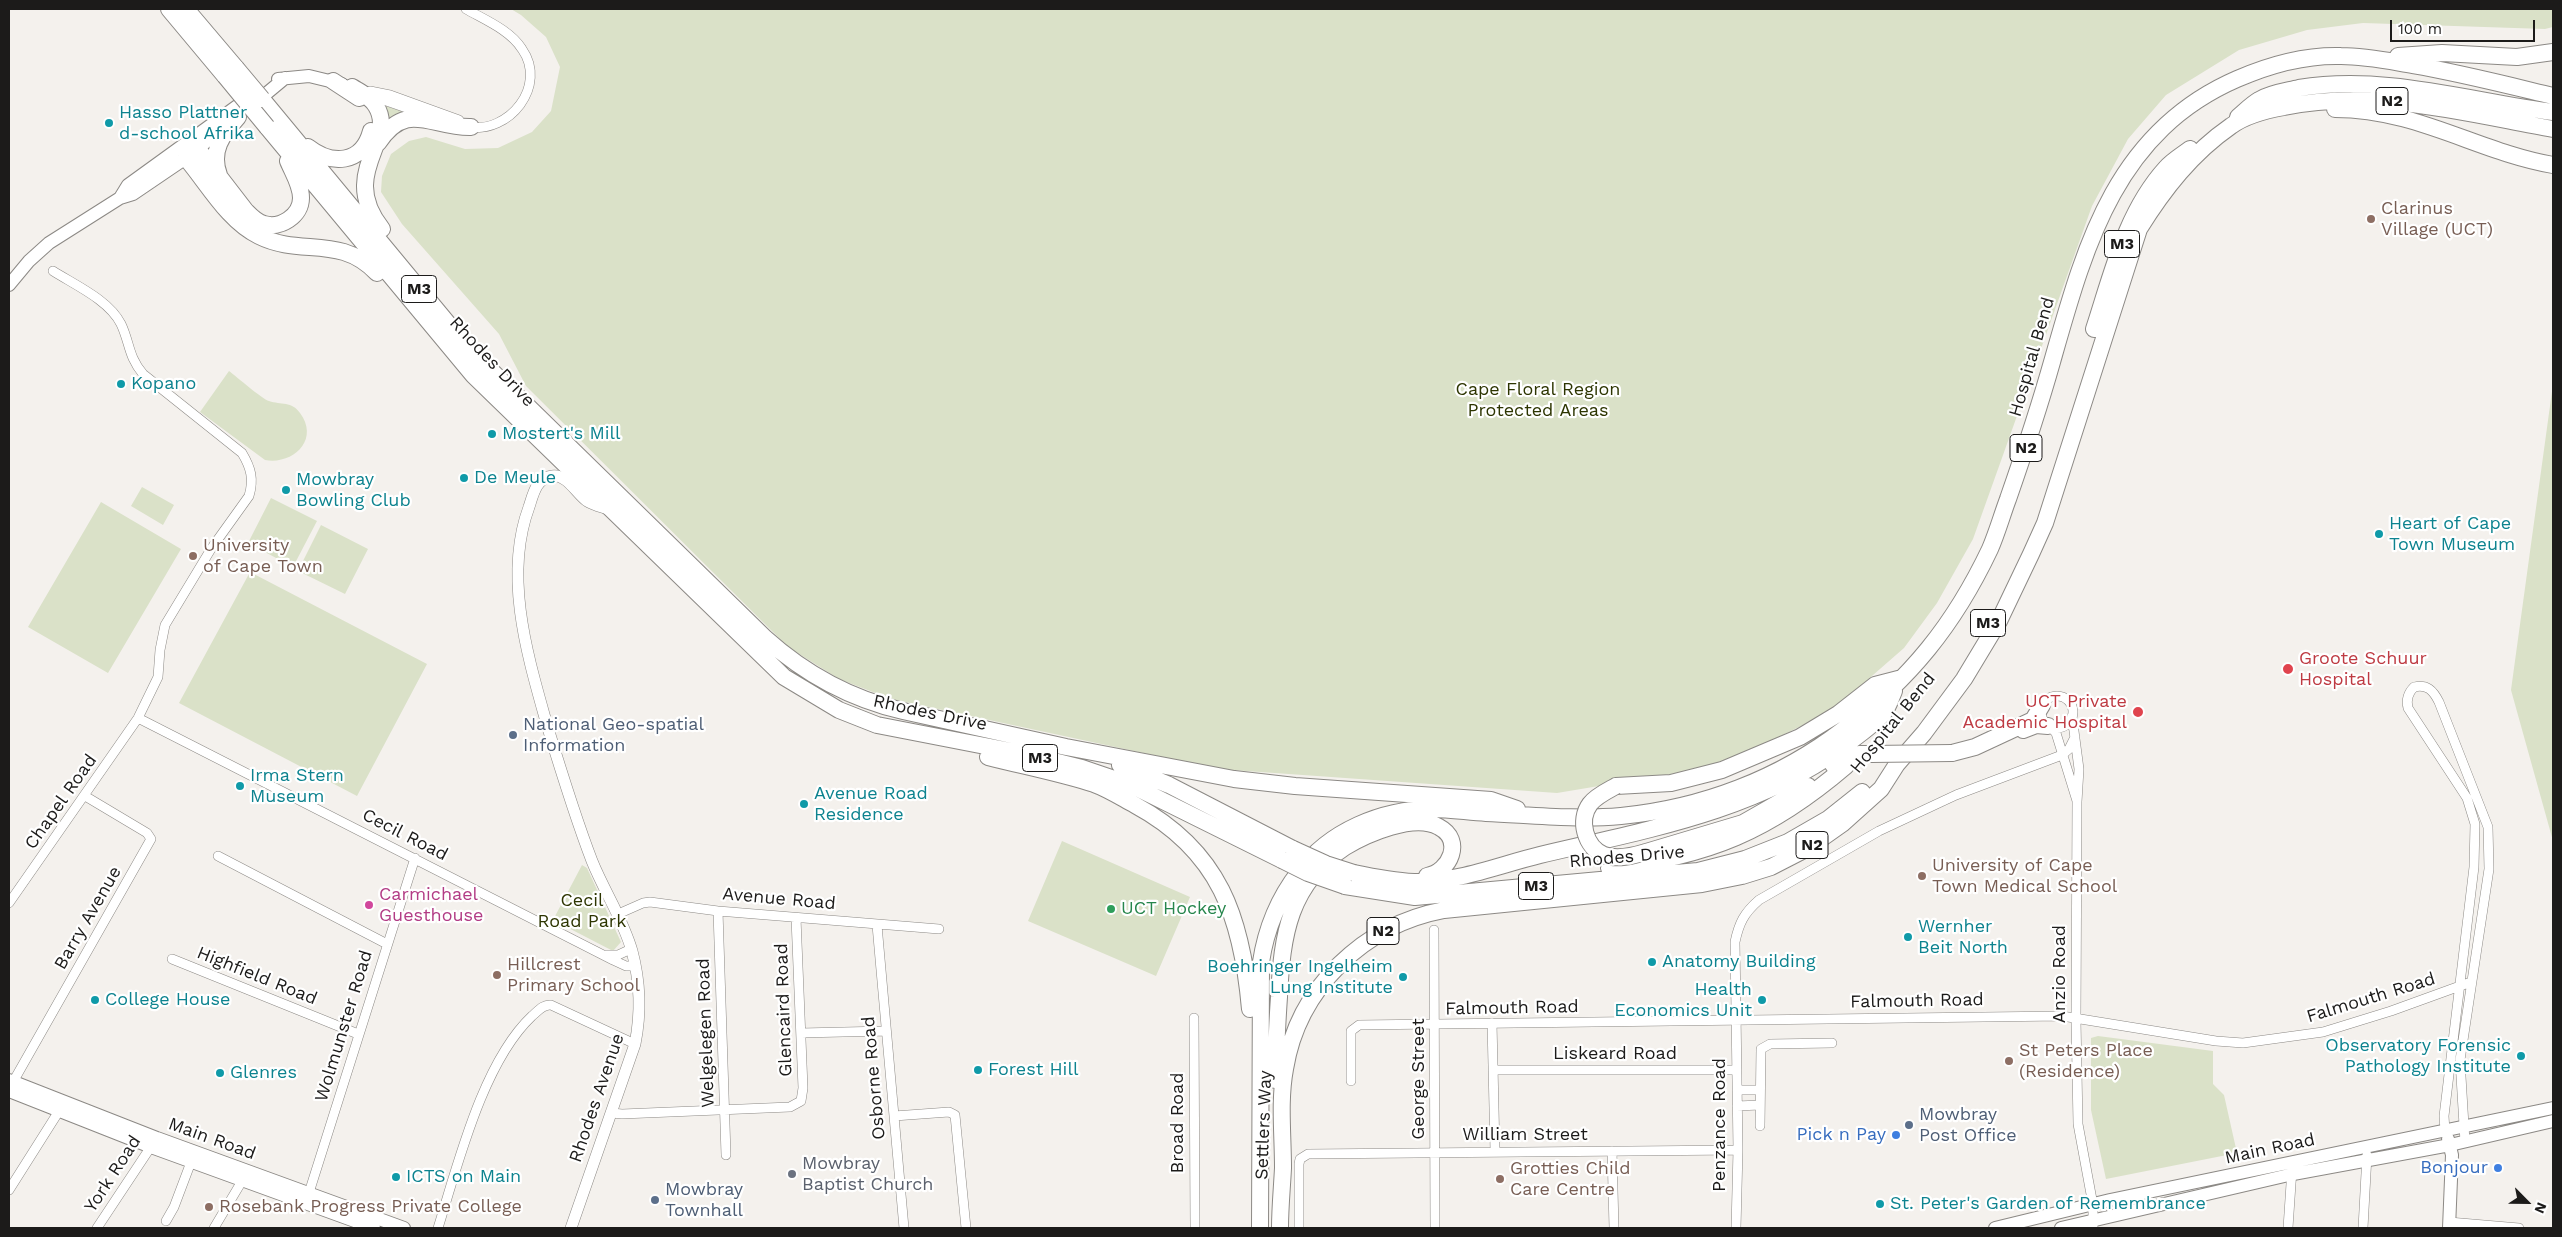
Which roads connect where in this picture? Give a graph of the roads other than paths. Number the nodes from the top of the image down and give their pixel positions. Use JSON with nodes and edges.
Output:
{"nodes":[{"id":1,"x":169,"y":9,"type":"edge"},
{"id":2,"x":186,"y":9,"type":"edge"},
{"id":3,"x":466,"y":9,"type":"edge"},
{"id":4,"x":2553,"y":52,"type":"edge"},
{"id":5,"x":2378,"y":58,"type":"junction"},
{"id":6,"x":230,"y":72,"type":"junction"},
{"id":7,"x":285,"y":78,"type":"junction"},
{"id":8,"x":333,"y":82,"type":"junction"},
{"id":9,"x":352,"y":87,"type":"junction"},
{"id":10,"x":2553,"y":96,"type":"edge"},
{"id":11,"x":2553,"y":112,"type":"edge"},
{"id":12,"x":238,"y":117,"type":"junction"},
{"id":13,"x":2235,"y":121,"type":"junction"},
{"id":14,"x":2553,"y":122,"type":"edge"},
{"id":15,"x":475,"y":127,"type":"junction"},
{"id":16,"x":2553,"y":129,"type":"edge"},
{"id":17,"x":286,"y":139,"type":"junction"},
{"id":18,"x":2211,"y":142,"type":"junction"},
{"id":19,"x":375,"y":147,"type":"junction"},
{"id":20,"x":192,"y":153,"type":"junction"},
{"id":21,"x":2553,"y":165,"type":"edge"},
{"id":22,"x":224,"y":184,"type":"junction"},
{"id":23,"x":120,"y":198,"type":"junction"},
{"id":24,"x":53,"y":270,"type":"dead end"},
{"id":25,"x":9,"y":285,"type":"edge"},
{"id":26,"x":430,"y":313,"type":"junction"},
{"id":27,"x":610,"y":510,"type":"junction"},
{"id":28,"x":1901,"y":681,"type":"junction"},
{"id":29,"x":2042,"y":706,"type":"junction"},
{"id":30,"x":2072,"y":716,"type":"junction"},
{"id":31,"x":138,"y":718,"type":"junction"},
{"id":32,"x":2050,"y":726,"type":"junction"},
{"id":33,"x":923,"y":734,"type":"junction"},
{"id":34,"x":2075,"y":737,"type":"junction"},
{"id":35,"x":1986,"y":742,"type":"junction"},
{"id":36,"x":1066,"y":747,"type":"junction"},
{"id":37,"x":1870,"y":754,"type":"junction"},
{"id":38,"x":2062,"y":755,"type":"junction"},
{"id":39,"x":1897,"y":764,"type":"junction"},
{"id":40,"x":1846,"y":766,"type":"junction"},
{"id":41,"x":85,"y":796,"type":"junction"},
{"id":42,"x":1851,"y":802,"type":"junction"},
{"id":43,"x":2077,"y":802,"type":"junction"},
{"id":44,"x":1528,"y":814,"type":"junction"},
{"id":45,"x":1288,"y":855,"type":"junction"},
{"id":46,"x":218,"y":856,"type":"dead end"},
{"id":47,"x":1537,"y":856,"type":"junction"},
{"id":48,"x":415,"y":858,"type":"junction"},
{"id":49,"x":1398,"y":879,"type":"junction"},
{"id":50,"x":1350,"y":880,"type":"junction"},
{"id":51,"x":1388,"y":894,"type":"junction"},
{"id":52,"x":9,"y":903,"type":"edge"},
{"id":53,"x":718,"y":911,"type":"junction"},
{"id":54,"x":618,"y":914,"type":"junction"},
{"id":55,"x":796,"y":918,"type":"junction"},
{"id":56,"x":877,"y":925,"type":"junction"},
{"id":57,"x":940,"y":929,"type":"dead end"},
{"id":58,"x":1434,"y":930,"type":"dead end"},
{"id":59,"x":387,"y":944,"type":"junction"},
{"id":60,"x":631,"y":949,"type":"junction"},
{"id":61,"x":603,"y":954,"type":"junction"},
{"id":62,"x":172,"y":959,"type":"dead end"},
{"id":63,"x":635,"y":966,"type":"junction"},
{"id":64,"x":2471,"y":982,"type":"junction"},
{"id":65,"x":2460,"y":986,"type":"junction"},
{"id":66,"x":1194,"y":1018,"type":"dead end"},
{"id":67,"x":2076,"y":1020,"type":"junction"},
{"id":68,"x":1736,"y":1022,"type":"junction"},
{"id":69,"x":1492,"y":1023,"type":"junction"},
{"id":70,"x":1436,"y":1025,"type":"junction"},
{"id":71,"x":886,"y":1031,"type":"junction"},
{"id":72,"x":801,"y":1033,"type":"junction"},
{"id":73,"x":358,"y":1034,"type":"junction"},
{"id":74,"x":1832,"y":1043,"type":"dead end"},
{"id":75,"x":635,"y":1044,"type":"junction"},
{"id":76,"x":1260,"y":1057,"type":"junction"},
{"id":77,"x":1493,"y":1070,"type":"junction"},
{"id":78,"x":1737,"y":1070,"type":"junction"},
{"id":79,"x":1351,"y":1081,"type":"dead end"},
{"id":80,"x":10,"y":1084,"type":"edge"},
{"id":81,"x":1737,"y":1090,"type":"junction"},
{"id":82,"x":1760,"y":1090,"type":"junction"},
{"id":83,"x":1737,"y":1106,"type":"junction"},
{"id":84,"x":1760,"y":1106,"type":"junction"},
{"id":85,"x":2553,"y":1108,"type":"edge"},
{"id":86,"x":725,"y":1110,"type":"junction"},
{"id":87,"x":59,"y":1111,"type":"junction"},
{"id":88,"x":2537,"y":1111,"type":"junction"},
{"id":89,"x":612,"y":1113,"type":"junction"},
{"id":90,"x":894,"y":1116,"type":"junction"},
{"id":91,"x":2553,"y":1121,"type":"edge"},
{"id":92,"x":2540,"y":1124,"type":"junction"},
{"id":93,"x":1760,"y":1126,"type":"dead end"},
{"id":94,"x":2465,"y":1127,"type":"junction"},
{"id":95,"x":2445,"y":1131,"type":"junction"},
{"id":96,"x":154,"y":1142,"type":"junction"},
{"id":97,"x":2465,"y":1142,"type":"junction"},
{"id":98,"x":2450,"y":1145,"type":"junction"},
{"id":99,"x":2367,"y":1147,"type":"junction"},
{"id":100,"x":1738,"y":1150,"type":"junction"},
{"id":101,"x":1612,"y":1151,"type":"junction"},
{"id":102,"x":1435,"y":1152,"type":"junction"},
{"id":103,"x":1495,"y":1152,"type":"junction"},
{"id":104,"x":726,"y":1155,"type":"dead end"},
{"id":105,"x":2368,"y":1161,"type":"junction"},
{"id":106,"x":191,"y":1162,"type":"junction"},
{"id":107,"x":2292,"y":1168,"type":"junction"},
{"id":108,"x":245,"y":1176,"type":"junction"},
{"id":109,"x":9,"y":1190,"type":"edge"},
{"id":110,"x":307,"y":1198,"type":"junction"},
{"id":111,"x":2093,"y":1205,"type":"junction"},
{"id":112,"x":166,"y":1221,"type":"dead end"},
{"id":113,"x":1280,"y":1223,"type":"edge"},
{"id":114,"x":368,"y":1224,"type":"edge"},
{"id":115,"x":2093,"y":1225,"type":"edge"},
{"id":116,"x":2449,"y":1225,"type":"edge"},
{"id":117,"x":97,"y":1228,"type":"edge"},
{"id":118,"x":214,"y":1228,"type":"edge"},
{"id":119,"x":404,"y":1228,"type":"edge"},
{"id":120,"x":438,"y":1228,"type":"edge"},
{"id":121,"x":571,"y":1228,"type":"edge"},
{"id":122,"x":904,"y":1228,"type":"edge"},
{"id":123,"x":966,"y":1228,"type":"edge"},
{"id":124,"x":1195,"y":1228,"type":"edge"},
{"id":125,"x":1260,"y":1228,"type":"edge"},
{"id":126,"x":1299,"y":1228,"type":"edge"},
{"id":127,"x":1435,"y":1228,"type":"edge"},
{"id":128,"x":1614,"y":1228,"type":"edge"},
{"id":129,"x":1736,"y":1228,"type":"edge"},
{"id":130,"x":2002,"y":1228,"type":"edge"},
{"id":131,"x":2061,"y":1228,"type":"edge"},
{"id":132,"x":2288,"y":1228,"type":"edge"},
{"id":133,"x":2363,"y":1228,"type":"edge"},
{"id":134,"x":2519,"y":1228,"type":"edge"}],
"edges":[{"from":1,"to":6,"type":"highway","name":"Rhodes Drive","number":"M3"},
{"from":2,"to":6,"type":"highway","name":"Rhodes Drive","number":"M3"},
{"from":3,"to":15,"type":"street"},
{"from":4,"to":5,"type":"highway"},
{"from":5,"to":10,"type":"highway","number":"N2"},
{"from":5,"to":28,"type":"highway","name":"Hospital Bend","number":"N2"},
{"from":6,"to":17,"type":"highway","name":"Rhodes Drive","number":"M3","bridge":true},
{"from":7,"to":8,"type":"main road"},
{"from":7,"to":12,"type":"main road"},
{"from":7,"to":23,"type":"main road"},
{"from":8,"to":9,"type":"main road"},
{"from":8,"to":17,"type":"highway"},
{"from":9,"to":15,"type":"street"},
{"from":9,"to":19,"type":"highway"},
{"from":11,"to":13,"type":"highway"},
{"from":12,"to":20,"type":"main road"},
{"from":12,"to":22,"type":"highway"},
{"from":13,"to":14,"type":"highway","number":"M3"},
{"from":13,"to":16,"type":"highway","number":"N2"},
{"from":13,"to":18,"type":"highway","name":"Hospital Bend","number":"N2"},
{"from":13,"to":42,"type":"highway","name":"Hospital Bend","number":"M3"},
{"from":15,"to":19,"type":"highway"},
{"from":17,"to":22,"type":"highway"},
{"from":17,"to":26,"type":"highway","name":"Rhodes Drive","number":"M3"},
{"from":18,"to":21,"type":"highway"},
{"from":18,"to":39,"type":"highway","name":"Hospital Bend","number":"N2"},
{"from":19,"to":26,"type":"highway"},
{"from":20,"to":22,"type":"highway"},
{"from":20,"to":23,"type":"main road"},
{"from":20,"to":26,"type":"highway"},
{"from":23,"to":25,"type":"main road"},
{"from":24,"to":31,"type":"street","name":"Chapel Road"},
{"from":26,"to":27,"type":"highway","name":"Rhodes Drive","number":"M3"},
{"from":26,"to":36,"type":"highway","name":"Rhodes Drive","number":"M3"},
{"from":27,"to":33,"type":"highway","name":"Rhodes Drive","number":"M3"},
{"from":27,"to":54,"type":"street","name":"Rhodes Avenue"},
{"from":28,"to":40,"type":"highway","bridge":true},
{"from":28,"to":44,"type":"highway","name":"Hospital Bend","number":"N2"},
{"from":28,"to":47,"type":"highway"},
{"from":29,"to":30,"type":"street"},
{"from":29,"to":32,"type":"street"},
{"from":29,"to":35,"type":"highway"},
{"from":30,"to":32,"type":"street"},
{"from":30,"to":34,"type":"street","name":"Anzio Road"},
{"from":31,"to":41,"type":"street","name":"Chapel Road"},
{"from":31,"to":48,"type":"street","name":"Cecil Road"},
{"from":32,"to":35,"type":"highway"},
{"from":32,"to":38,"type":"street","name":"Anzio Road"},
{"from":33,"to":45,"type":"highway","name":"Rhodes Drive","number":"M3"},
{"from":33,"to":76,"type":"highway"},
{"from":34,"to":38,"type":"street"},
{"from":34,"to":43,"type":"street","name":"Anzio Road"},
{"from":35,"to":37,"type":"highway","bridge":true},
{"from":36,"to":44,"type":"highway","name":"Rhodes Drive","number":"M3"},
{"from":36,"to":45,"type":"highway"},
{"from":37,"to":40,"type":"highway"},
{"from":37,"to":47,"type":"highway"},
{"from":38,"to":43,"type":"street","name":"Anzio Road"},
{"from":38,"to":68,"type":"street","name":"Penzance Road"},
{"from":39,"to":42,"type":"highway"},
{"from":39,"to":113,"type":"highway","name":"Settlers Way","number":"N2"},
{"from":40,"to":51,"type":"highway"},
{"from":41,"to":52,"type":"street","name":"Chapel Road"},
{"from":41,"to":80,"type":"street","name":"Barry Avenue"},
{"from":42,"to":51,"type":"highway","name":"Rhodes Drive","number":"M3"},
{"from":43,"to":67,"type":"street","name":"Anzio Road"},
{"from":44,"to":76,"type":"highway","name":"Settlers Way","number":"N2"},
{"from":45,"to":50,"type":"highway","name":"Rhodes Drive","number":"M3","bridge":true},
{"from":46,"to":59,"type":"street"},
{"from":47,"to":49,"type":"highway"},
{"from":48,"to":59,"type":"street","name":"Wolmunster Road"},
{"from":48,"to":61,"type":"street","name":"Cecil Road"},
{"from":49,"to":50,"type":"highway"},
{"from":49,"to":113,"type":"highway"},
{"from":50,"to":51,"type":"highway","name":"Rhodes Drive","number":"M3"},
{"from":53,"to":54,"type":"street","name":"Avenue Road"},
{"from":53,"to":55,"type":"street","name":"Avenue Road"},
{"from":53,"to":86,"type":"street","name":"Welgelegen Road"},
{"from":54,"to":60,"type":"street","name":"Rhodes Avenue"},
{"from":55,"to":56,"type":"street","name":"Avenue Road"},
{"from":55,"to":72,"type":"street","name":"Glencaird Road"},
{"from":56,"to":57,"type":"street","name":"Avenue Road"},
{"from":56,"to":71,"type":"street","name":"Osborne Road"},
{"from":58,"to":70,"type":"street","name":"George Street"},
{"from":59,"to":73,"type":"street","name":"Wolmunster Road"},
{"from":60,"to":61,"type":"street"},
{"from":60,"to":63,"type":"street","name":"Rhodes Avenue"},
{"from":61,"to":63,"type":"street","name":"Cecil Road"},
{"from":62,"to":73,"type":"street","name":"Highfield Road"},
{"from":63,"to":75,"type":"street","name":"Rhodes Avenue"},
{"from":64,"to":65,"type":"street","name":"Falmouth Road"},
{"from":64,"to":65,"type":"street"},
{"from":64,"to":94,"type":"street"},
{"from":65,"to":67,"type":"street","name":"Falmouth Road"},
{"from":65,"to":95,"type":"street"},
{"from":66,"to":124,"type":"street","name":"Broad Road"},
{"from":67,"to":68,"type":"street","name":"Falmouth Road"},
{"from":67,"to":111,"type":"street","name":"Anzio Road"},
{"from":68,"to":69,"type":"street","name":"Falmouth Road"},
{"from":68,"to":78,"type":"street","name":"Penzance Road"},
{"from":69,"to":70,"type":"street","name":"Falmouth Road"},
{"from":69,"to":77,"type":"street"},
{"from":70,"to":79,"type":"street","name":"Falmouth Road"},
{"from":70,"to":102,"type":"street","name":"George Street"},
{"from":71,"to":72,"type":"street"},
{"from":71,"to":90,"type":"street","name":"Osborne Road"},
{"from":72,"to":86,"type":"street","name":"Glencaird Road"},
{"from":73,"to":110,"type":"street","name":"Wolmunster Road"},
{"from":74,"to":82,"type":"street"},
{"from":75,"to":89,"type":"street","name":"Rhodes Avenue"},
{"from":75,"to":120,"type":"street"},
{"from":76,"to":125,"type":"highway","name":"Settlers Way","number":"N2"},
{"from":77,"to":78,"type":"street","name":"Liskeard Road"},
{"from":77,"to":103,"type":"street"},
{"from":78,"to":81,"type":"street","name":"Penzance Road"},
{"from":80,"to":87,"type":"main road","name":"Main Road"},
{"from":80,"to":96,"type":"main road","name":"Main Road"},
{"from":81,"to":82,"type":"street"},
{"from":81,"to":83,"type":"street","name":"Penzance Road"},
{"from":82,"to":84,"type":"street"},
{"from":83,"to":84,"type":"street"},
{"from":83,"to":100,"type":"street","name":"Penzance Road"},
{"from":84,"to":93,"type":"street"},
{"from":85,"to":88,"type":"main road","name":"Main Road"},
{"from":86,"to":89,"type":"street"},
{"from":86,"to":104,"type":"street","name":"Welgelegen Road"},
{"from":87,"to":96,"type":"main road","name":"Main Road"},
{"from":87,"to":109,"type":"street"},
{"from":88,"to":92,"type":"main road"},
{"from":88,"to":94,"type":"main road","name":"Main Road"},
{"from":89,"to":121,"type":"street","name":"Rhodes Avenue"},
{"from":90,"to":122,"type":"street","name":"Osborne Road"},
{"from":90,"to":123,"type":"street"},
{"from":91,"to":92,"type":"main road","name":"Main Road"},
{"from":92,"to":97,"type":"main road","name":"Main Road"},
{"from":94,"to":95,"type":"main road","name":"Main Road"},
{"from":94,"to":97,"type":"street"},
{"from":95,"to":98,"type":"main road"},
{"from":95,"to":99,"type":"main road","name":"Main Road"},
{"from":96,"to":106,"type":"main road","name":"Main Road"},
{"from":96,"to":108,"type":"main road","name":"Main Road"},
{"from":96,"to":117,"type":"street","name":"York Road"},
{"from":97,"to":98,"type":"main road","name":"Main Road"},
{"from":98,"to":105,"type":"main road","name":"Main Road"},
{"from":98,"to":116,"type":"main road"},
{"from":99,"to":105,"type":"street"},
{"from":99,"to":107,"type":"main road","name":"Main Road"},
{"from":100,"to":101,"type":"street","name":"William Street"},
{"from":100,"to":129,"type":"street","name":"Penzance Road"},
{"from":101,"to":103,"type":"street","name":"William Street"},
{"from":101,"to":128,"type":"street"},
{"from":102,"to":103,"type":"street","name":"William Street"},
{"from":102,"to":126,"type":"street","name":"William Street"},
{"from":102,"to":127,"type":"street","name":"George Street"},
{"from":105,"to":107,"type":"main road","name":"Main Road"},
{"from":105,"to":133,"type":"street"},
{"from":106,"to":108,"type":"main road","name":"Main Road"},
{"from":106,"to":112,"type":"street"},
{"from":107,"to":111,"type":"main road","name":"Main Road"},
{"from":107,"to":115,"type":"main road","name":"Main Road"},
{"from":107,"to":132,"type":"street"},
{"from":108,"to":110,"type":"main road","name":"Main Road"},
{"from":108,"to":118,"type":"street"},
{"from":110,"to":114,"type":"main road","name":"Main Road"},
{"from":111,"to":115,"type":"street","name":"Anzio Road"},
{"from":111,"to":130,"type":"main road","name":"Main Road"},
{"from":114,"to":119,"type":"main road","name":"Main Road"},
{"from":115,"to":131,"type":"main road","name":"Main Road"},
{"from":116,"to":134,"type":"street"}]}
